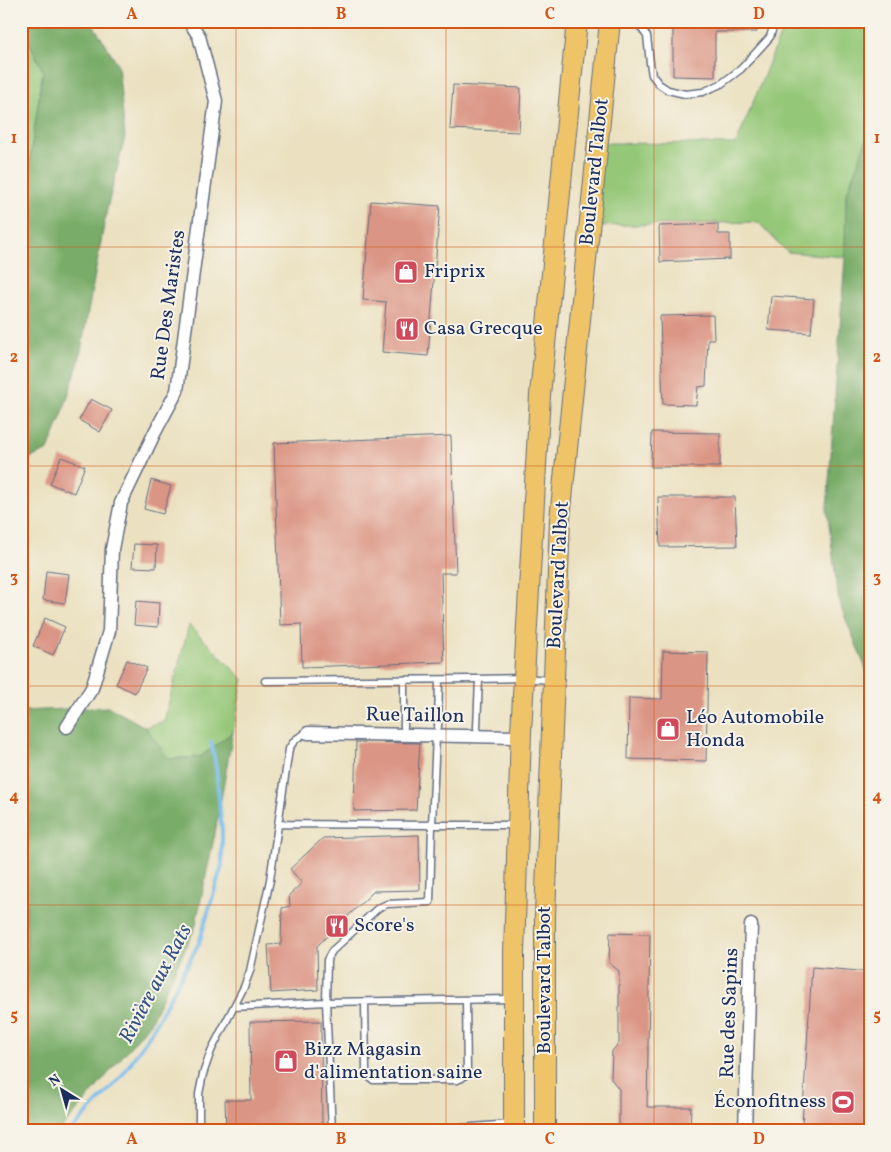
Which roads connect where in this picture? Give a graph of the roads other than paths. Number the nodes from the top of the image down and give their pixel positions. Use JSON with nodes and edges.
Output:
{"nodes":[{"id":1,"x":189,"y":21,"type":"edge"},
{"id":2,"x":577,"y":21,"type":"edge"},
{"id":3,"x":610,"y":21,"type":"edge"},
{"id":4,"x":632,"y":21,"type":"edge"},
{"id":5,"x":775,"y":21,"type":"edge"},
{"id":6,"x":524,"y":678,"type":"junction"},
{"id":7,"x":479,"y":679,"type":"junction"},
{"id":8,"x":404,"y":680,"type":"junction"},
{"id":9,"x":440,"y":680,"type":"junction"},
{"id":10,"x":554,"y":680,"type":"junction"},
{"id":11,"x":266,"y":681,"type":"dead end"},
{"id":12,"x":66,"y":727,"type":"dead end"},
{"id":13,"x":404,"y":727,"type":"dead end"},
{"id":14,"x":477,"y":728,"type":"dead end"},
{"id":15,"x":437,"y":731,"type":"junction"},
{"id":16,"x":308,"y":734,"type":"joint"},
{"id":17,"x":521,"y":737,"type":"junction"},
{"id":18,"x":278,"y":824,"type":"junction"},
{"id":19,"x":432,"y":825,"type":"junction"},
{"id":20,"x":518,"y":825,"type":"junction"},
{"id":21,"x":751,"y":925,"type":"dead end"},
{"id":22,"x":514,"y":999,"type":"junction"},
{"id":23,"x":466,"y":1000,"type":"junction"},
{"id":24,"x":326,"y":1002,"type":"junction"},
{"id":25,"x":365,"y":1002,"type":"junction"},
{"id":26,"x":234,"y":1007,"type":"junction"},
{"id":27,"x":514,"y":1127,"type":"edge"},
{"id":28,"x":480,"y":1128,"type":"edge"},
{"id":29,"x":199,"y":1131,"type":"edge"},
{"id":30,"x":332,"y":1131,"type":"edge"},
{"id":31,"x":422,"y":1131,"type":"edge"},
{"id":32,"x":545,"y":1131,"type":"edge"},
{"id":33,"x":745,"y":1131,"type":"edge"}],
"edges":[{"from":1,"to":12,"type":"street","name":"Rue Des Maristes"},
{"from":2,"to":6,"type":"main road","name":"Boulevard Talbot"},
{"from":3,"to":10,"type":"main road","name":"Boulevard Talbot"},
{"from":4,"to":5,"type":"lane"},
{"from":6,"to":7,"type":"lane"},
{"from":6,"to":10,"type":"lane"},
{"from":6,"to":17,"type":"main road","name":"Boulevard Talbot"},
{"from":7,"to":9,"type":"lane"},
{"from":7,"to":14,"type":"lane"},
{"from":8,"to":9,"type":"lane"},
{"from":8,"to":11,"type":"lane"},
{"from":8,"to":13,"type":"lane"},
{"from":9,"to":15,"type":"lane"},
{"from":10,"to":32,"type":"main road","name":"Boulevard Talbot"},
{"from":15,"to":16,"type":"street","name":"Rue Taillon"},
{"from":15,"to":17,"type":"street","name":"Rue Taillon"},
{"from":15,"to":19,"type":"lane"},
{"from":16,"to":18,"type":"lane"},
{"from":17,"to":20,"type":"main road","name":"Boulevard Talbot"},
{"from":18,"to":19,"type":"lane"},
{"from":18,"to":26,"type":"lane"},
{"from":19,"to":20,"type":"lane"},
{"from":19,"to":24,"type":"lane"},
{"from":20,"to":22,"type":"main road","name":"Boulevard Talbot"},
{"from":21,"to":33,"type":"street","name":"Rue des Sapins"},
{"from":22,"to":23,"type":"lane"},
{"from":22,"to":27,"type":"main road","name":"Boulevard Talbot"},
{"from":23,"to":25,"type":"lane"},
{"from":23,"to":25,"type":"lane"},
{"from":24,"to":25,"type":"lane"},
{"from":24,"to":26,"type":"lane"},
{"from":24,"to":30,"type":"lane"},
{"from":26,"to":29,"type":"lane"},
{"from":27,"to":28,"type":"lane"},
{"from":28,"to":31,"type":"lane"}]}
